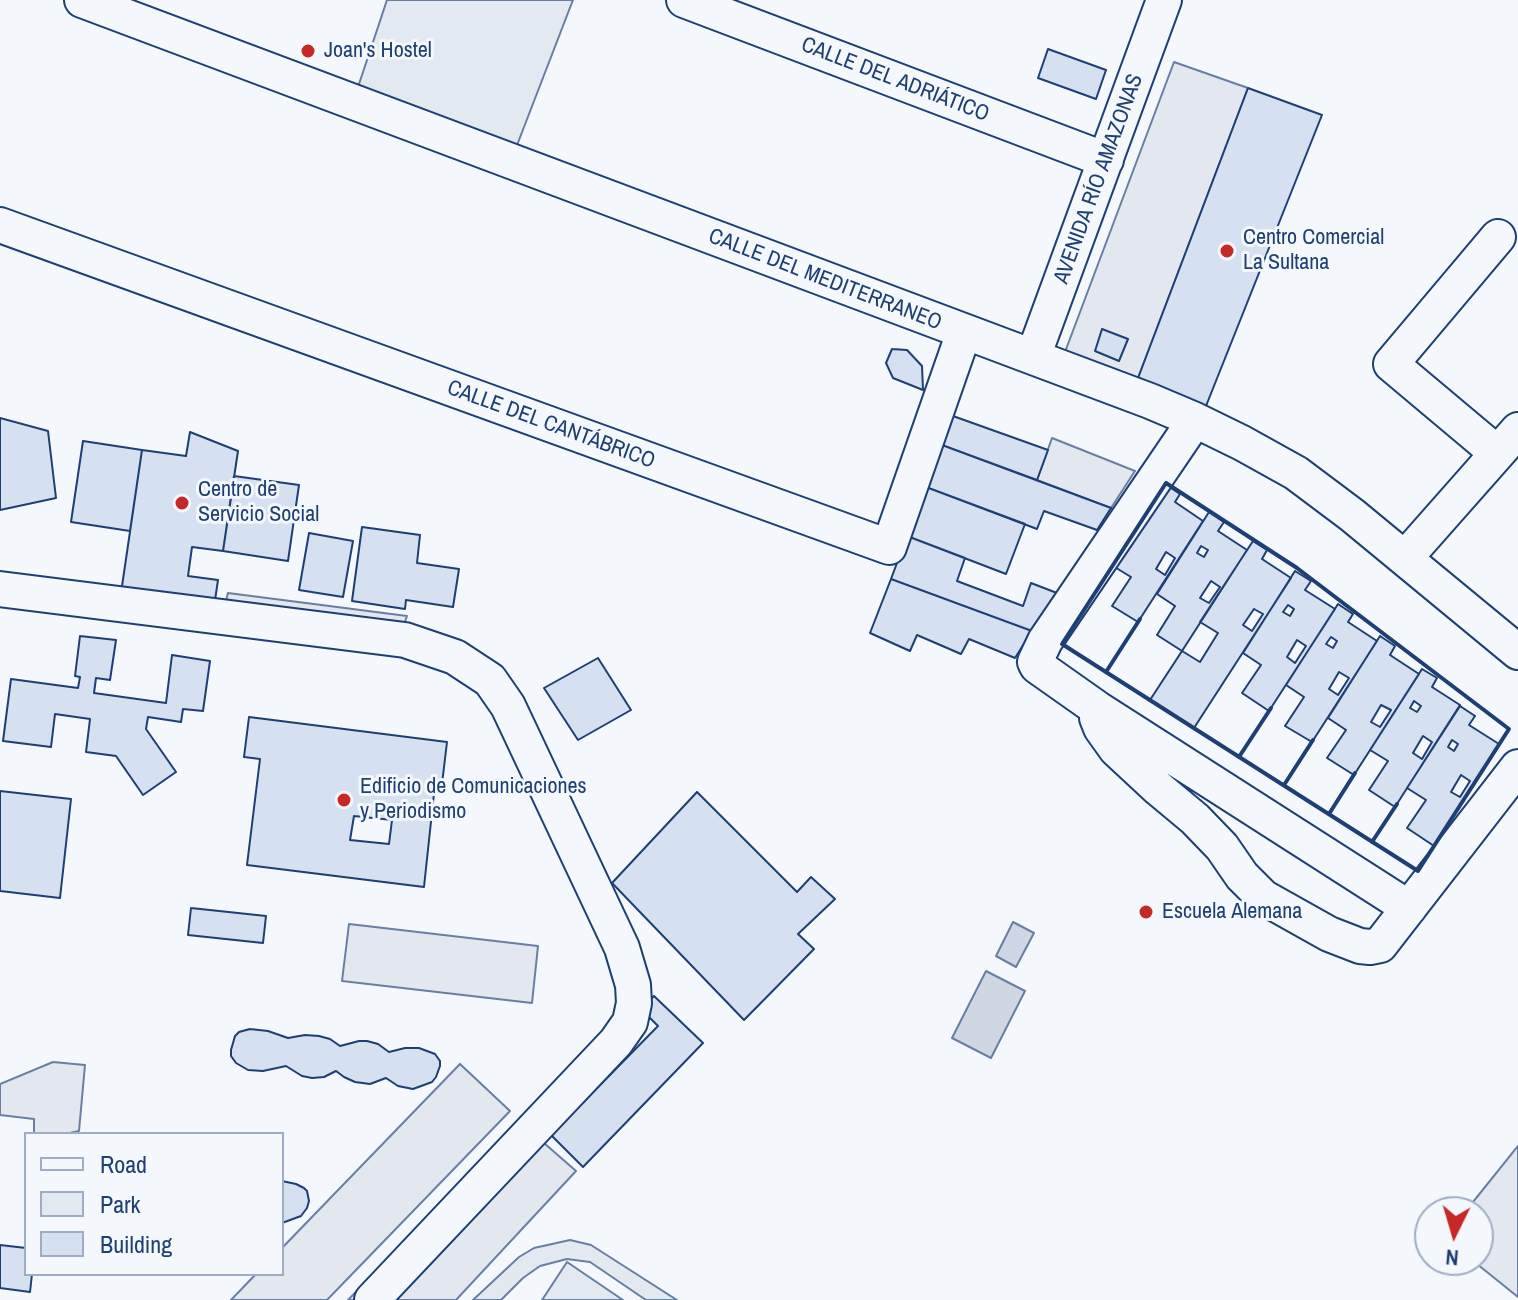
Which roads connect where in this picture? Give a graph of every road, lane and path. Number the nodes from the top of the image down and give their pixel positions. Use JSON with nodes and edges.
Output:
{"nodes":[{"id":1,"x":82,"y":0,"type":"edge"},
{"id":2,"x":684,"y":0,"type":"edge"},
{"id":3,"x":1164,"y":0,"type":"edge"},
{"id":4,"x":1106,"y":160,"type":"junction"},
{"id":5,"x":0,"y":225,"type":"edge"},
{"id":6,"x":1498,"y":237,"type":"dead end"},
{"id":7,"x":964,"y":332,"type":"junction"},
{"id":8,"x":1033,"y":357,"type":"junction"},
{"id":9,"x":1195,"y":420,"type":"junction"},
{"id":10,"x":1508,"y":442,"type":"edge"},
{"id":11,"x":1405,"y":558,"type":"junction"},
{"id":12,"x":0,"y":589,"type":"edge"},
{"id":13,"x":1518,"y":652,"type":"edge"},
{"id":14,"x":1098,"y":709,"type":"junction"},
{"id":15,"x":1518,"y":767,"type":"edge"},
{"id":16,"x":1409,"y":908,"type":"junction"},
{"id":17,"x":372,"y":1300,"type":"edge"}],
"edges":[{"from":1,"to":7,"type":"street","name":"CALLE DEL MEDITERRANEO"},
{"from":2,"to":4,"type":"street","name":"CALLE DEL ADRIÁTICO"},
{"from":3,"to":4,"type":"street","name":"AVENIDA RÍO AMAZONAS"},
{"from":4,"to":8,"type":"street","name":"AVENIDA RÍO AMAZONAS"},
{"from":5,"to":7,"type":"street","name":"CALLE DEL CANTÁBRICO"},
{"from":6,"to":10,"type":"street"},
{"from":7,"to":8,"type":"street","name":"CALLE DEL MEDITERRANEO"},
{"from":8,"to":9,"type":"street","name":"CALLE DEL MEDITERRANEO"},
{"from":9,"to":11,"type":"street","name":"CALLE DEL MEDITERRANEO"},
{"from":9,"to":14,"type":"street"},
{"from":10,"to":11,"type":"street"},
{"from":11,"to":13,"type":"street","name":"CALLE DEL MEDITERRANEO"},
{"from":12,"to":17,"type":"street"},
{"from":14,"to":16,"type":"street"},
{"from":14,"to":16,"type":"street"},
{"from":15,"to":16,"type":"street"}]}
